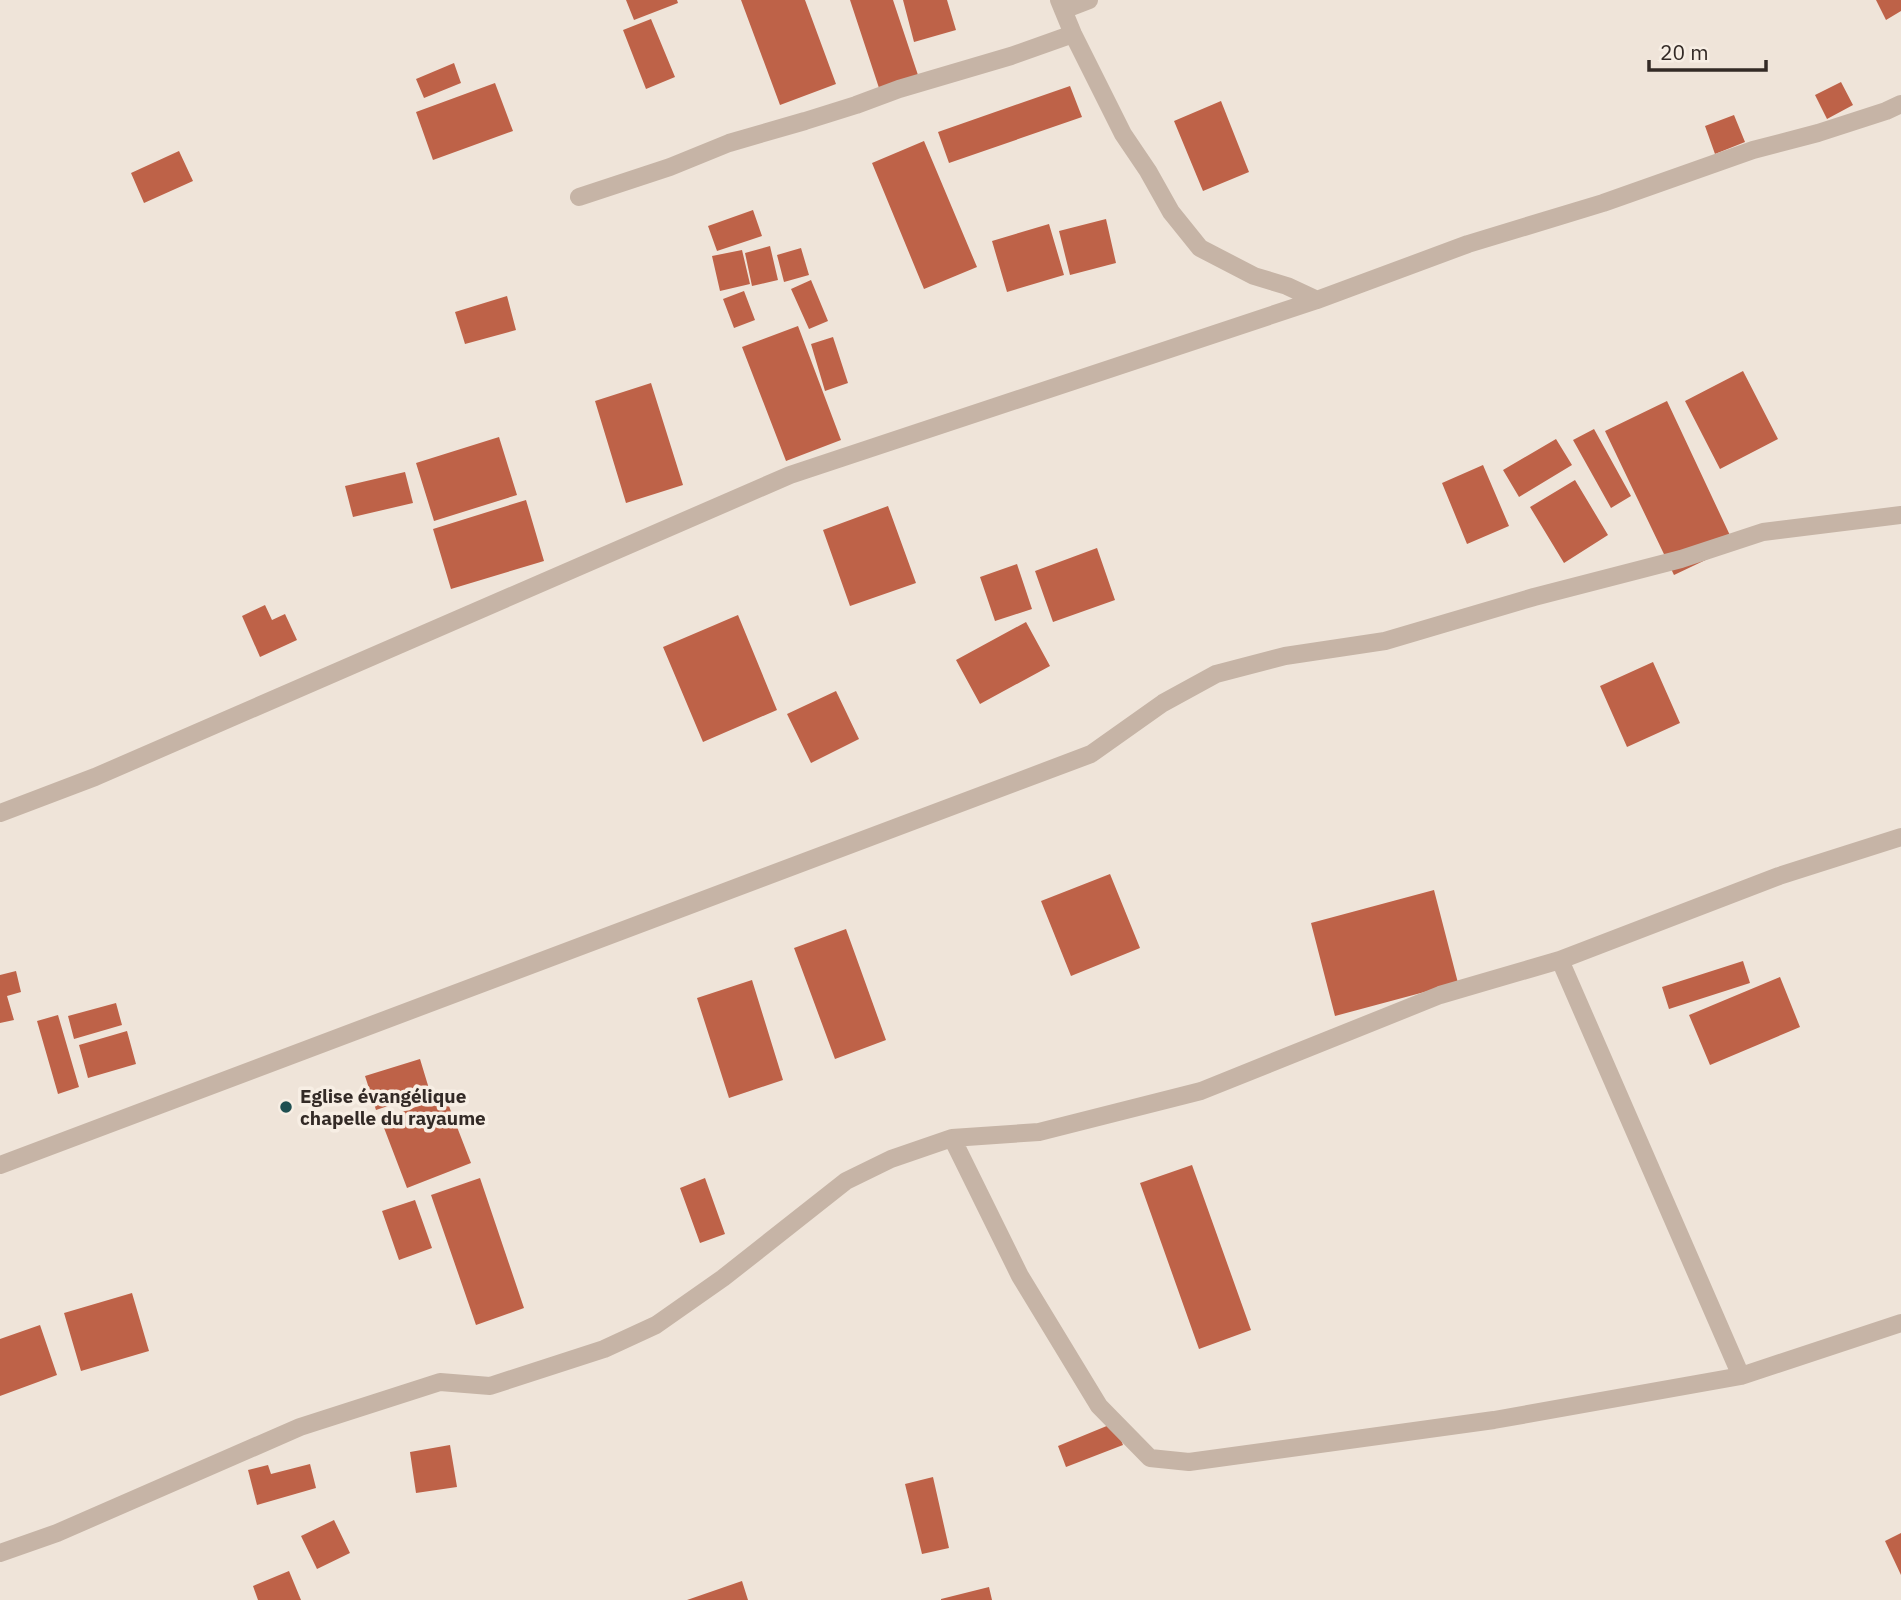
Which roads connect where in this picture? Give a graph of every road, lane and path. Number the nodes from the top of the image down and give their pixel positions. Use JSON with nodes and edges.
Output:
{"nodes":[{"id":1,"x":1089,"y":0,"type":"edge"},
{"id":2,"x":1061,"y":5,"type":"edge"},
{"id":3,"x":1073,"y":34,"type":"junction"},
{"id":4,"x":1896,"y":112,"type":"edge"},
{"id":5,"x":579,"y":197,"type":"dead end"},
{"id":6,"x":1317,"y":300,"type":"junction"},
{"id":7,"x":1901,"y":515,"type":"edge"},
{"id":8,"x":0,"y":813,"type":"edge"},
{"id":9,"x":1901,"y":837,"type":"edge"},
{"id":10,"x":1560,"y":960,"type":"junction"},
{"id":11,"x":952,"y":1138,"type":"junction"},
{"id":12,"x":0,"y":1166,"type":"edge"},
{"id":13,"x":1901,"y":1323,"type":"edge"},
{"id":14,"x":1741,"y":1376,"type":"junction"},
{"id":15,"x":0,"y":1553,"type":"edge"}],
"edges":[{"from":1,"to":2,"type":"street"},
{"from":2,"to":3,"type":"street"},
{"from":3,"to":5,"type":"street"},
{"from":3,"to":6,"type":"street"},
{"from":4,"to":6,"type":"street"},
{"from":6,"to":8,"type":"street"},
{"from":7,"to":12,"type":"street"},
{"from":9,"to":10,"type":"street"},
{"from":10,"to":11,"type":"street"},
{"from":10,"to":14,"type":"street"},
{"from":11,"to":14,"type":"street"},
{"from":11,"to":15,"type":"street"},
{"from":13,"to":14,"type":"street"}]}
